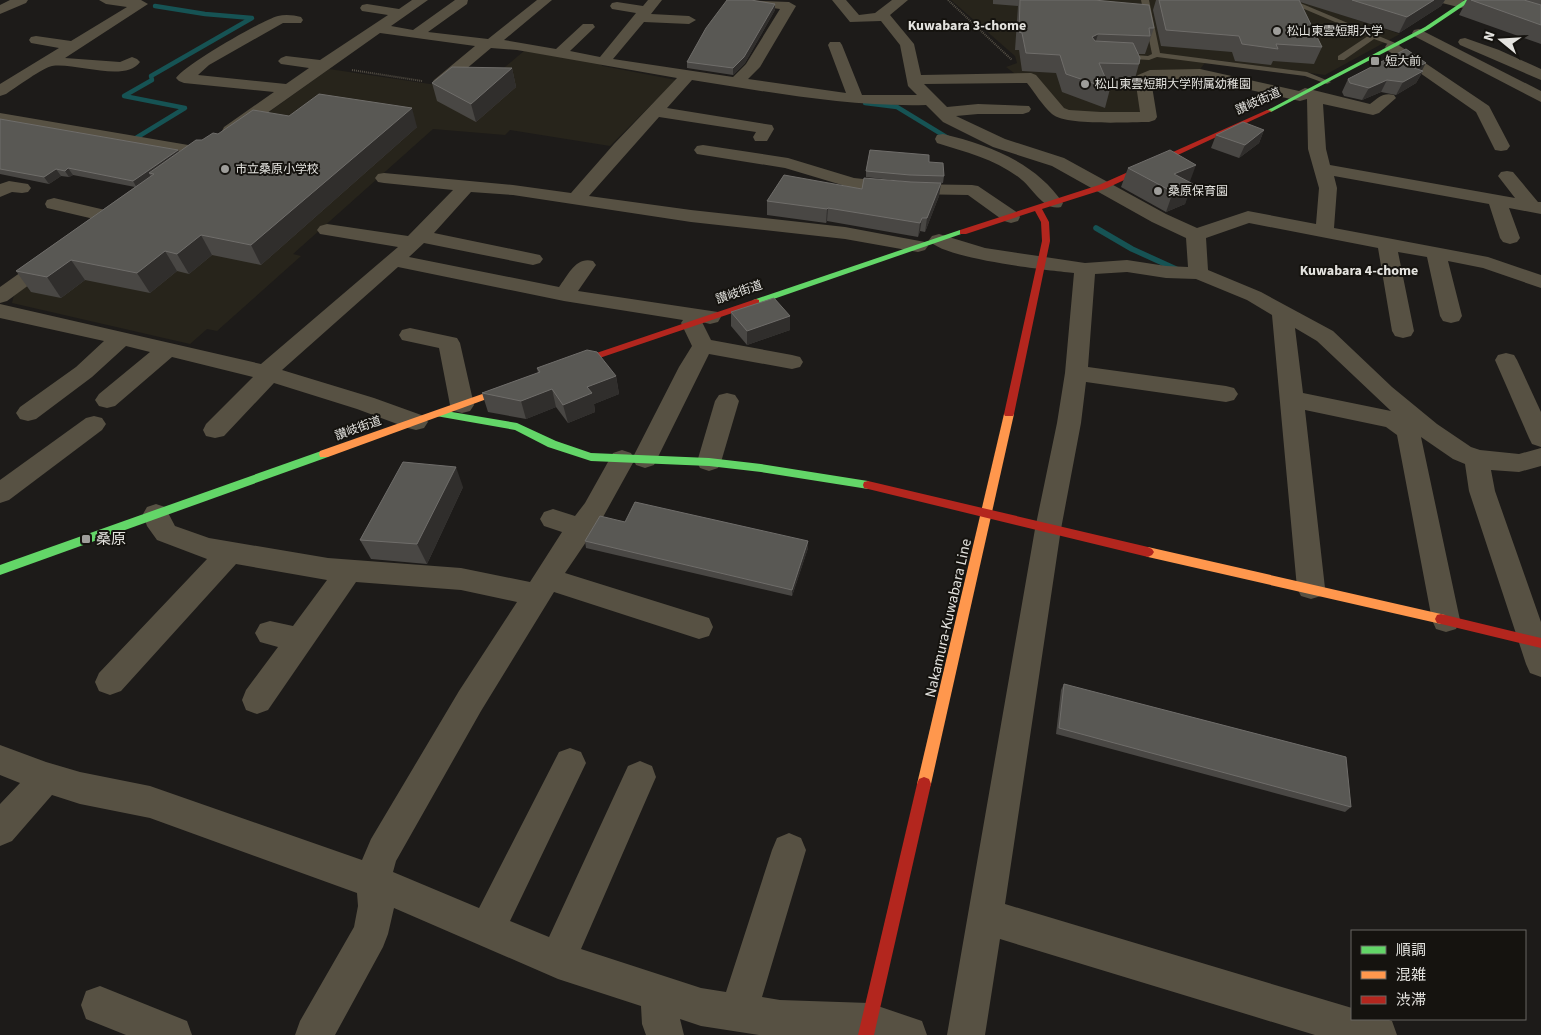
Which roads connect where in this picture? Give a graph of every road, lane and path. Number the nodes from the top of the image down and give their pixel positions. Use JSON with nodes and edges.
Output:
{"nodes":[{"id":1,"x":21,"y":0,"type":"edge"},
{"id":2,"x":106,"y":0,"type":"edge"},
{"id":3,"x":421,"y":0,"type":"edge"},
{"id":4,"x":545,"y":0,"type":"edge"},
{"id":5,"x":744,"y":0,"type":"edge"},
{"id":6,"x":839,"y":0,"type":"edge"},
{"id":7,"x":901,"y":0,"type":"edge"},
{"id":8,"x":948,"y":0,"type":"edge"},
{"id":9,"x":1145,"y":0,"type":"edge"},
{"id":10,"x":1287,"y":0,"type":"edge"},
{"id":11,"x":1447,"y":0,"type":"edge"},
{"id":12,"x":462,"y":1,"type":"edge"},
{"id":13,"x":1465,"y":2,"type":"edge"},
{"id":14,"x":617,"y":6,"type":"dead end"},
{"id":15,"x":367,"y":8,"type":"dead end"},
{"id":16,"x":648,"y":9,"type":"edge"},
{"id":17,"x":0,"y":10,"type":"edge"},
{"id":18,"x":401,"y":13,"type":"junction"},
{"id":19,"x":884,"y":17,"type":"junction"},
{"id":20,"x":91,"y":18,"type":"dead end"},
{"id":21,"x":296,"y":20,"type":"dead end"},
{"id":22,"x":689,"y":20,"type":"dead end"},
{"id":23,"x":114,"y":21,"type":"junction"},
{"id":24,"x":378,"y":28,"type":"junction"},
{"id":25,"x":588,"y":28,"type":"dead end"},
{"id":26,"x":67,"y":30,"type":"dead end"},
{"id":27,"x":1423,"y":30,"type":"junction"},
{"id":28,"x":92,"y":34,"type":"junction"},
{"id":29,"x":416,"y":34,"type":"junction"},
{"id":30,"x":1373,"y":36,"type":"junction"},
{"id":31,"x":36,"y":40,"type":"dead end"},
{"id":32,"x":490,"y":43,"type":"junction"},
{"id":33,"x":73,"y":46,"type":"junction"},
{"id":34,"x":835,"y":46,"type":"dead end"},
{"id":35,"x":1394,"y":46,"type":"junction"},
{"id":36,"x":560,"y":53,"type":"junction"},
{"id":37,"x":1156,"y":55,"type":"junction"},
{"id":38,"x":1112,"y":56,"type":"edge"},
{"id":39,"x":1341,"y":58,"type":"dead end"},
{"id":40,"x":286,"y":61,"type":"dead end"},
{"id":41,"x":604,"y":61,"type":"junction"},
{"id":42,"x":51,"y":62,"type":"junction"},
{"id":43,"x":132,"y":62,"type":"dead end"},
{"id":44,"x":322,"y":65,"type":"junction"},
{"id":45,"x":689,"y":75,"type":"junction"},
{"id":46,"x":1541,"y":75,"type":"edge"},
{"id":47,"x":1015,"y":78,"type":"junction"},
{"id":48,"x":914,"y":80,"type":"junction"},
{"id":49,"x":737,"y":82,"type":"junction"},
{"id":50,"x":1327,"y":82,"type":"junction"},
{"id":51,"x":440,"y":83,"type":"joint"},
{"id":52,"x":288,"y":89,"type":"junction"},
{"id":53,"x":0,"y":91,"type":"edge"},
{"id":54,"x":1307,"y":96,"type":"junction"},
{"id":55,"x":1541,"y":97,"type":"edge"},
{"id":56,"x":1388,"y":98,"type":"dead end"},
{"id":57,"x":856,"y":99,"type":"junction"},
{"id":58,"x":929,"y":100,"type":"junction"},
{"id":59,"x":1023,"y":109,"type":"dead end"},
{"id":60,"x":655,"y":111,"type":"junction"},
{"id":61,"x":941,"y":113,"type":"junction"},
{"id":62,"x":0,"y":118,"type":"edge"},
{"id":63,"x":760,"y":137,"type":"dead end"},
{"id":64,"x":943,"y":139,"type":"dead end"},
{"id":65,"x":1502,"y":146,"type":"dead end"},
{"id":66,"x":200,"y":152,"type":"junction"},
{"id":67,"x":709,"y":155,"type":"dead end"},
{"id":68,"x":178,"y":168,"type":"edge"},
{"id":69,"x":1322,"y":169,"type":"junction"},
{"id":70,"x":1507,"y":176,"type":"dead end"},
{"id":71,"x":384,"y":178,"type":"dead end"},
{"id":72,"x":467,"y":186,"type":"junction"},
{"id":73,"x":1102,"y":187,"type":"junction"},
{"id":74,"x":22,"y":188,"type":"dead end"},
{"id":75,"x":0,"y":192,"type":"edge"},
{"id":76,"x":577,"y":198,"type":"junction"},
{"id":77,"x":1497,"y":200,"type":"junction"},
{"id":78,"x":54,"y":204,"type":"dead end"},
{"id":79,"x":1046,"y":206,"type":"junction"},
{"id":80,"x":1537,"y":208,"type":"edge"},
{"id":81,"x":1011,"y":217,"type":"junction"},
{"id":82,"x":95,"y":228,"type":"edge"},
{"id":83,"x":327,"y":230,"type":"dead end"},
{"id":84,"x":1324,"y":231,"type":"junction"},
{"id":85,"x":1196,"y":235,"type":"junction"},
{"id":86,"x":1510,"y":238,"type":"dead end"},
{"id":87,"x":417,"y":239,"type":"junction"},
{"id":88,"x":939,"y":240,"type":"junction"},
{"id":89,"x":1387,"y":244,"type":"junction"},
{"id":90,"x":918,"y":246,"type":"junction"},
{"id":91,"x":63,"y":251,"type":"edge"},
{"id":92,"x":1436,"y":253,"type":"junction"},
{"id":93,"x":533,"y":259,"type":"dead end"},
{"id":94,"x":393,"y":260,"type":"junction"},
{"id":95,"x":1042,"y":262,"type":"junction"},
{"id":96,"x":586,"y":265,"type":"dead end"},
{"id":97,"x":1085,"y":269,"type":"junction"},
{"id":98,"x":1199,"y":273,"type":"junction"},
{"id":99,"x":1541,"y":282,"type":"edge"},
{"id":100,"x":564,"y":295,"type":"junction"},
{"id":101,"x":0,"y":297,"type":"edge"},
{"id":102,"x":0,"y":310,"type":"edge"},
{"id":103,"x":1283,"y":314,"type":"junction"},
{"id":104,"x":1451,"y":316,"type":"dead end"},
{"id":105,"x":701,"y":320,"type":"junction"},
{"id":106,"x":1403,"y":331,"type":"dead end"},
{"id":107,"x":410,"y":335,"type":"dead end"},
{"id":108,"x":120,"y":339,"type":"junction"},
{"id":109,"x":703,"y":346,"type":"junction"},
{"id":110,"x":166,"y":350,"type":"junction"},
{"id":111,"x":1506,"y":360,"type":"dead end"},
{"id":112,"x":792,"y":362,"type":"dead end"},
{"id":113,"x":552,"y":372,"type":"edge"},
{"id":114,"x":1076,"y":373,"type":"junction"},
{"id":115,"x":268,"y":374,"type":"junction"},
{"id":116,"x":534,"y":378,"type":"edge"},
{"id":117,"x":1226,"y":394,"type":"dead end"},
{"id":118,"x":1292,"y":399,"type":"junction"},
{"id":119,"x":107,"y":400,"type":"dead end"},
{"id":120,"x":727,"y":401,"type":"dead end"},
{"id":121,"x":462,"y":405,"type":"junction"},
{"id":122,"x":28,"y":414,"type":"dead end"},
{"id":123,"x":438,"y":414,"type":"junction"},
{"id":124,"x":416,"y":422,"type":"junction"},
{"id":125,"x":94,"y":424,"type":"dead end"},
{"id":126,"x":215,"y":430,"type":"dead end"},
{"id":127,"x":1541,"y":438,"type":"edge"},
{"id":128,"x":1541,"y":457,"type":"edge"},
{"id":129,"x":634,"y":459,"type":"junction"},
{"id":130,"x":1476,"y":459,"type":"junction"},
{"id":131,"x":709,"y":462,"type":"junction"},
{"id":132,"x":0,"y":493,"type":"edge"},
{"id":133,"x":156,"y":514,"type":"junction"},
{"id":134,"x":987,"y":514,"type":"junction"},
{"id":135,"x":553,"y":519,"type":"dead end"},
{"id":136,"x":580,"y":528,"type":"junction"},
{"id":137,"x":1048,"y":529,"type":"junction"},
{"id":138,"x":230,"y":552,"type":"junction"},
{"id":139,"x":0,"y":570,"type":"edge"},
{"id":140,"x":349,"y":571,"type":"junction"},
{"id":141,"x":542,"y":587,"type":"junction"},
{"id":142,"x":1311,"y":588,"type":"junction"},
{"id":143,"x":1446,"y":620,"type":"junction"},
{"id":144,"x":699,"y":627,"type":"dead end"},
{"id":145,"x":270,"y":633,"type":"dead end"},
{"id":146,"x":300,"y":640,"type":"junction"},
{"id":147,"x":1538,"y":649,"type":"edge"},
{"id":148,"x":110,"y":682,"type":"dead end"},
{"id":149,"x":257,"y":700,"type":"dead end"},
{"id":150,"x":0,"y":760,"type":"edge"},
{"id":151,"x":570,"y":763,"type":"dead end"},
{"id":152,"x":640,"y":776,"type":"dead end"},
{"id":153,"x":46,"y":778,"type":"junction"},
{"id":154,"x":0,"y":829,"type":"edge"},
{"id":155,"x":789,"y":850,"type":"dead end"},
{"id":156,"x":374,"y":881,"type":"junction"},
{"id":157,"x":985,"y":916,"type":"junction"},
{"id":158,"x":487,"y":929,"type":"junction"},
{"id":159,"x":558,"y":960,"type":"junction"},
{"id":160,"x":660,"y":993,"type":"junction"},
{"id":161,"x":100,"y":1005,"type":"dead end"},
{"id":162,"x":738,"y":1012,"type":"junction"},
{"id":163,"x":867,"y":1029,"type":"edge"},
{"id":164,"x":173,"y":1035,"type":"edge"},
{"id":165,"x":314,"y":1035,"type":"edge"},
{"id":166,"x":665,"y":1035,"type":"edge"},
{"id":167,"x":908,"y":1035,"type":"edge"},
{"id":168,"x":966,"y":1035,"type":"edge"},
{"id":169,"x":1378,"y":1035,"type":"edge"}],
"edges":[{"from":1,"to":17,"type":"street"},
{"from":2,"to":23,"type":"street"},
{"from":3,"to":18,"type":"street"},
{"from":4,"to":32,"type":"street"},
{"from":5,"to":49,"type":"street"},
{"from":6,"to":19,"type":"street"},
{"from":7,"to":19,"type":"street"},
{"from":8,"to":47,"type":"path"},
{"from":9,"to":37,"type":"lane"},
{"from":10,"to":30,"type":"lane"},
{"from":11,"to":13,"type":"street"},
{"from":12,"to":29,"type":"street"},
{"from":13,"to":27,"type":"street","name":"讃岐街道"},
{"from":14,"to":16,"type":"street"},
{"from":15,"to":18,"type":"street"},
{"from":16,"to":22,"type":"street"},
{"from":16,"to":41,"type":"street"},
{"from":18,"to":24,"type":"street"},
{"from":19,"to":48,"type":"street"},
{"from":20,"to":23,"type":"street"},
{"from":21,"to":52,"type":"street"},
{"from":23,"to":28,"type":"street"},
{"from":24,"to":29,"type":"street"},
{"from":24,"to":44,"type":"street"},
{"from":25,"to":36,"type":"street"},
{"from":26,"to":28,"type":"street"},
{"from":27,"to":35,"type":"street","name":"讃岐街道"},
{"from":27,"to":46,"type":"street"},
{"from":27,"to":55,"type":"street"},
{"from":28,"to":33,"type":"street"},
{"from":29,"to":32,"type":"street"},
{"from":30,"to":35,"type":"lane"},
{"from":30,"to":39,"type":"lane"},
{"from":31,"to":33,"type":"street"},
{"from":32,"to":36,"type":"street"},
{"from":32,"to":51,"type":"street"},
{"from":33,"to":42,"type":"street"},
{"from":34,"to":57,"type":"street"},
{"from":35,"to":50,"type":"street","name":"讃岐街道"},
{"from":35,"to":65,"type":"street"},
{"from":36,"to":41,"type":"street"},
{"from":37,"to":38,"type":"lane"},
{"from":37,"to":50,"type":"lane"},
{"from":40,"to":44,"type":"street"},
{"from":41,"to":45,"type":"street"},
{"from":42,"to":43,"type":"street"},
{"from":42,"to":53,"type":"street"},
{"from":44,"to":51,"type":"path"},
{"from":44,"to":52,"type":"street"},
{"from":45,"to":49,"type":"street"},
{"from":45,"to":60,"type":"street"},
{"from":47,"to":48,"type":"street"},
{"from":47,"to":54,"type":"street"},
{"from":48,"to":58,"type":"street"},
{"from":49,"to":57,"type":"street"},
{"from":50,"to":54,"type":"street","name":"讃岐街道"},
{"from":52,"to":66,"type":"street"},
{"from":54,"to":56,"type":"street"},
{"from":54,"to":69,"type":"street"},
{"from":54,"to":73,"type":"street","name":"讃岐街道"},
{"from":57,"to":58,"type":"street"},
{"from":58,"to":61,"type":"street"},
{"from":59,"to":61,"type":"street"},
{"from":60,"to":63,"type":"street"},
{"from":60,"to":76,"type":"street"},
{"from":61,"to":73,"type":"street"},
{"from":62,"to":66,"type":"street"},
{"from":64,"to":79,"type":"street"},
{"from":66,"to":68,"type":"street"},
{"from":67,"to":81,"type":"street"},
{"from":69,"to":77,"type":"street"},
{"from":69,"to":84,"type":"street"},
{"from":70,"to":80,"type":"street"},
{"from":71,"to":72,"type":"street"},
{"from":72,"to":76,"type":"street"},
{"from":72,"to":87,"type":"street"},
{"from":73,"to":79,"type":"street","name":"讃岐街道"},
{"from":73,"to":85,"type":"street"},
{"from":74,"to":75,"type":"street"},
{"from":76,"to":90,"type":"street"},
{"from":77,"to":80,"type":"street"},
{"from":77,"to":86,"type":"street"},
{"from":78,"to":82,"type":"street"},
{"from":79,"to":81,"type":"street","name":"讃岐街道"},
{"from":79,"to":95,"type":"street","name":"Nakamura-Kuwabara Line"},
{"from":81,"to":88,"type":"street","name":"讃岐街道"},
{"from":83,"to":87,"type":"street"},
{"from":84,"to":85,"type":"street"},
{"from":84,"to":89,"type":"street"},
{"from":85,"to":98,"type":"street"},
{"from":87,"to":93,"type":"street"},
{"from":87,"to":94,"type":"street"},
{"from":88,"to":90,"type":"street","name":"讃岐街道"},
{"from":88,"to":95,"type":"street"},
{"from":89,"to":92,"type":"street"},
{"from":89,"to":106,"type":"street"},
{"from":90,"to":105,"type":"street","name":"讃岐街道"},
{"from":91,"to":101,"type":"street"},
{"from":92,"to":99,"type":"street"},
{"from":92,"to":104,"type":"street"},
{"from":94,"to":100,"type":"street"},
{"from":94,"to":115,"type":"street"},
{"from":95,"to":97,"type":"street"},
{"from":95,"to":134,"type":"street","name":"Nakamura-Kuwabara Line"},
{"from":96,"to":100,"type":"street"},
{"from":97,"to":98,"type":"street"},
{"from":97,"to":114,"type":"street"},
{"from":98,"to":103,"type":"street"},
{"from":100,"to":105,"type":"street"},
{"from":102,"to":108,"type":"street"},
{"from":103,"to":118,"type":"street"},
{"from":103,"to":130,"type":"street"},
{"from":105,"to":109,"type":"street"},
{"from":105,"to":113,"type":"street","name":"讃岐街道"},
{"from":107,"to":121,"type":"street"},
{"from":108,"to":110,"type":"street"},
{"from":108,"to":122,"type":"street"},
{"from":109,"to":112,"type":"street"},
{"from":109,"to":129,"type":"street"},
{"from":110,"to":115,"type":"street"},
{"from":110,"to":119,"type":"street"},
{"from":111,"to":127,"type":"street"},
{"from":114,"to":117,"type":"street"},
{"from":114,"to":137,"type":"street"},
{"from":115,"to":124,"type":"street"},
{"from":115,"to":126,"type":"street"},
{"from":116,"to":121,"type":"street","name":"讃岐街道"},
{"from":118,"to":142,"type":"street"},
{"from":118,"to":143,"type":"street"},
{"from":120,"to":131,"type":"street"},
{"from":121,"to":123,"type":"street","name":"讃岐街道"},
{"from":123,"to":124,"type":"street","name":"讃岐街道"},
{"from":123,"to":129,"type":"street"},
{"from":124,"to":133,"type":"street","name":"讃岐街道"},
{"from":125,"to":132,"type":"street"},
{"from":128,"to":130,"type":"street"},
{"from":129,"to":131,"type":"street"},
{"from":129,"to":136,"type":"street"},
{"from":130,"to":147,"type":"street"},
{"from":131,"to":134,"type":"street"},
{"from":133,"to":138,"type":"street"},
{"from":133,"to":139,"type":"street","name":"讃岐街道"},
{"from":134,"to":137,"type":"street"},
{"from":134,"to":163,"type":"street","name":"Nakamura-Kuwabara Line"},
{"from":135,"to":136,"type":"street"},
{"from":136,"to":141,"type":"street"},
{"from":137,"to":142,"type":"street"},
{"from":137,"to":157,"type":"street"},
{"from":138,"to":140,"type":"street"},
{"from":138,"to":148,"type":"street"},
{"from":140,"to":141,"type":"street"},
{"from":140,"to":146,"type":"street"},
{"from":141,"to":144,"type":"street"},
{"from":141,"to":156,"type":"street"},
{"from":142,"to":143,"type":"street"},
{"from":143,"to":147,"type":"street"},
{"from":145,"to":146,"type":"street"},
{"from":146,"to":149,"type":"street"},
{"from":150,"to":153,"type":"street"},
{"from":151,"to":158,"type":"street"},
{"from":152,"to":159,"type":"street"},
{"from":153,"to":154,"type":"street"},
{"from":153,"to":156,"type":"street"},
{"from":155,"to":162,"type":"street"},
{"from":156,"to":158,"type":"street"},
{"from":156,"to":165,"type":"street"},
{"from":157,"to":168,"type":"street"},
{"from":157,"to":169,"type":"street"},
{"from":158,"to":159,"type":"street"},
{"from":159,"to":160,"type":"street"},
{"from":160,"to":162,"type":"street"},
{"from":160,"to":166,"type":"street"},
{"from":161,"to":164,"type":"street"},
{"from":162,"to":163,"type":"street"},
{"from":163,"to":167,"type":"street"}]}
